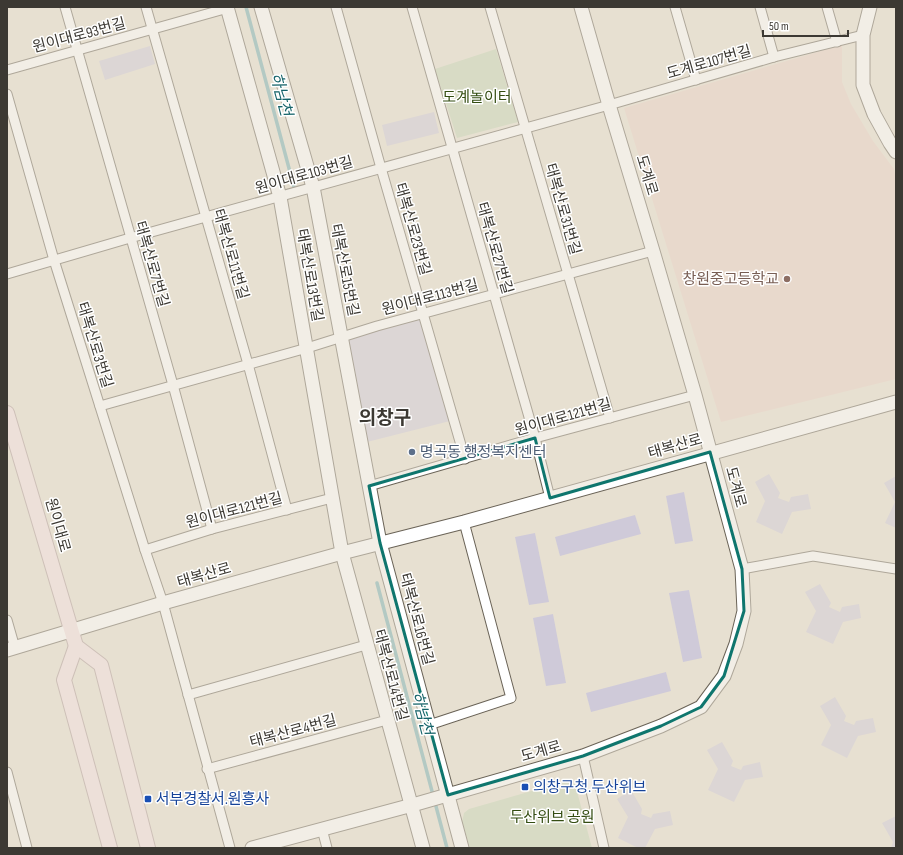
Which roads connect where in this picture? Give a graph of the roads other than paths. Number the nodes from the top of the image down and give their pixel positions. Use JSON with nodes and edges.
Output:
{"nodes":[{"id":1,"x":65,"y":7,"type":"edge"},
{"id":2,"x":146,"y":7,"type":"edge"},
{"id":3,"x":261,"y":7,"type":"edge"},
{"id":4,"x":336,"y":7,"type":"edge"},
{"id":5,"x":412,"y":7,"type":"edge"},
{"id":6,"x":490,"y":7,"type":"edge"},
{"id":7,"x":581,"y":7,"type":"edge"},
{"id":8,"x":675,"y":7,"type":"edge"},
{"id":9,"x":760,"y":7,"type":"edge"},
{"id":10,"x":827,"y":7,"type":"edge"},
{"id":11,"x":870,"y":7,"type":"edge"},
{"id":12,"x":228,"y":8,"type":"edge"},
{"id":13,"x":152,"y":29,"type":"junction"},
{"id":14,"x":863,"y":35,"type":"junction"},
{"id":15,"x":837,"y":42,"type":"junction"},
{"id":16,"x":77,"y":50,"type":"junction"},
{"id":17,"x":774,"y":57,"type":"junction"},
{"id":18,"x":7,"y":70,"type":"edge"},
{"id":19,"x":696,"y":80,"type":"junction"},
{"id":20,"x":7,"y":94,"type":"edge"},
{"id":21,"x":609,"y":105,"type":"junction"},
{"id":22,"x":525,"y":128,"type":"junction"},
{"id":23,"x":452,"y":148,"type":"junction"},
{"id":24,"x":896,"y":152,"type":"edge"},
{"id":25,"x":381,"y":168,"type":"junction"},
{"id":26,"x":313,"y":187,"type":"junction"},
{"id":27,"x":280,"y":197,"type":"junction"},
{"id":28,"x":206,"y":217,"type":"junction"},
{"id":29,"x":130,"y":238,"type":"junction"},
{"id":30,"x":653,"y":251,"type":"junction"},
{"id":31,"x":54,"y":260,"type":"junction"},
{"id":32,"x":7,"y":274,"type":"edge"},
{"id":33,"x":568,"y":274,"type":"junction"},
{"id":34,"x":494,"y":294,"type":"junction"},
{"id":35,"x":423,"y":314,"type":"junction"},
{"id":36,"x":341,"y":338,"type":"junction"},
{"id":37,"x":307,"y":348,"type":"junction"},
{"id":38,"x":248,"y":364,"type":"junction"},
{"id":39,"x":173,"y":385,"type":"junction"},
{"id":40,"x":695,"y":395,"type":"junction"},
{"id":41,"x":896,"y":402,"type":"edge"},
{"id":42,"x":100,"y":406,"type":"junction"},
{"id":43,"x":7,"y":413,"type":"edge"},
{"id":44,"x":610,"y":418,"type":"junction"},
{"id":45,"x":10,"y":432,"type":"edge"},
{"id":46,"x":535,"y":438,"type":"junction"},
{"id":47,"x":710,"y":452,"type":"junction"},
{"id":48,"x":465,"y":459,"type":"junction"},
{"id":49,"x":369,"y":486,"type":"junction"},
{"id":50,"x":332,"y":498,"type":"junction"},
{"id":51,"x":550,"y":498,"type":"junction"},
{"id":52,"x":287,"y":510,"type":"junction"},
{"id":53,"x":464,"y":522,"type":"junction"},
{"id":54,"x":212,"y":529,"type":"junction"},
{"id":55,"x":378,"y":544,"type":"junction"},
{"id":56,"x":144,"y":550,"type":"junction"},
{"id":57,"x":345,"y":552,"type":"junction"},
{"id":58,"x":742,"y":569,"type":"junction"},
{"id":59,"x":896,"y":569,"type":"edge"},
{"id":60,"x":163,"y":603,"type":"junction"},
{"id":61,"x":7,"y":620,"type":"edge"},
{"id":62,"x":71,"y":630,"type":"junction"},
{"id":63,"x":366,"y":645,"type":"junction"},
{"id":64,"x":76,"y":646,"type":"junction"},
{"id":65,"x":11,"y":649,"type":"edge"},
{"id":66,"x":188,"y":695,"type":"junction"},
{"id":67,"x":387,"y":720,"type":"junction"},
{"id":68,"x":429,"y":725,"type":"junction"},
{"id":69,"x":584,"y":756,"type":"junction"},
{"id":70,"x":207,"y":768,"type":"junction"},
{"id":71,"x":7,"y":772,"type":"edge"},
{"id":72,"x":445,"y":796,"type":"junction"},
{"id":73,"x":413,"y":804,"type":"junction"},
{"id":74,"x":322,"y":829,"type":"junction"},
{"id":75,"x":28,"y":848,"type":"edge"},
{"id":76,"x":110,"y":848,"type":"edge"},
{"id":77,"x":148,"y":848,"type":"edge"},
{"id":78,"x":230,"y":848,"type":"edge"},
{"id":79,"x":252,"y":848,"type":"edge"},
{"id":80,"x":327,"y":848,"type":"edge"},
{"id":81,"x":423,"y":848,"type":"edge"},
{"id":82,"x":462,"y":848,"type":"edge"},
{"id":83,"x":604,"y":848,"type":"edge"}],
"edges":[{"from":1,"to":16,"type":"street","name":"태복산로7번길"},
{"from":2,"to":13,"type":"street","name":"태복산로11번길"},
{"from":3,"to":26,"type":"street","name":"태복산로15번길"},
{"from":4,"to":25,"type":"street","name":"태복산로23번길"},
{"from":5,"to":23,"type":"street","name":"태복산로27번길"},
{"from":6,"to":22,"type":"street","name":"태복산로31번길"},
{"from":7,"to":21,"type":"street","name":"도계로"},
{"from":8,"to":19,"type":"street"},
{"from":9,"to":17,"type":"street"},
{"from":10,"to":15,"type":"street"},
{"from":11,"to":14,"type":"street"},
{"from":12,"to":13,"type":"street","name":"원이대로93번길"},
{"from":12,"to":27,"type":"street","name":"태복산로13번길"},
{"from":13,"to":16,"type":"street","name":"원이대로93번길"},
{"from":13,"to":28,"type":"street","name":"태복산로11번길"},
{"from":14,"to":15,"type":"street","name":"도계로107번길"},
{"from":14,"to":24,"type":"street"},
{"from":15,"to":17,"type":"street","name":"도계로107번길"},
{"from":16,"to":18,"type":"street","name":"원이대로93번길"},
{"from":16,"to":29,"type":"street","name":"태복산로7번길"},
{"from":17,"to":19,"type":"street","name":"도계로107번길"},
{"from":19,"to":21,"type":"street","name":"도계로107번길"},
{"from":20,"to":31,"type":"street","name":"태복산로3번길"},
{"from":21,"to":22,"type":"street","name":"원이대로103번길"},
{"from":21,"to":30,"type":"street","name":"도계로"},
{"from":22,"to":23,"type":"street","name":"원이대로103번길"},
{"from":22,"to":33,"type":"street","name":"태복산로31번길"},
{"from":23,"to":25,"type":"street","name":"원이대로103번길"},
{"from":23,"to":34,"type":"street","name":"태복산로27번길"},
{"from":25,"to":26,"type":"street","name":"원이대로103번길"},
{"from":25,"to":35,"type":"street","name":"태복산로23번길"},
{"from":26,"to":27,"type":"street","name":"원이대로103번길"},
{"from":26,"to":36,"type":"street","name":"태복산로15번길"},
{"from":27,"to":28,"type":"street","name":"원이대로103번길"},
{"from":27,"to":37,"type":"street","name":"태복산로13번길"},
{"from":28,"to":29,"type":"street","name":"원이대로103번길"},
{"from":28,"to":38,"type":"street","name":"태복산로11번길"},
{"from":29,"to":31,"type":"street","name":"원이대로103번길"},
{"from":29,"to":39,"type":"street","name":"태복산로7번길"},
{"from":30,"to":33,"type":"street","name":"원이대로113번길"},
{"from":30,"to":40,"type":"street","name":"도계로"},
{"from":31,"to":32,"type":"street","name":"원이대로103번길"},
{"from":31,"to":42,"type":"street","name":"태복산로3번길"},
{"from":33,"to":34,"type":"street","name":"원이대로113번길"},
{"from":33,"to":44,"type":"street","name":"태복산로31번길"},
{"from":34,"to":35,"type":"street","name":"원이대로113번길"},
{"from":34,"to":46,"type":"street","name":"태복산로27번길"},
{"from":35,"to":36,"type":"street","name":"원이대로113번길"},
{"from":35,"to":48,"type":"street","name":"태복산로23번길"},
{"from":36,"to":37,"type":"street","name":"원이대로113번길"},
{"from":36,"to":49,"type":"street","name":"태복산로15번길"},
{"from":37,"to":38,"type":"street","name":"원이대로113번길"},
{"from":37,"to":50,"type":"street","name":"태복산로13번길"},
{"from":38,"to":39,"type":"street","name":"원이대로113번길"},
{"from":38,"to":52,"type":"street","name":"태복산로11번길"},
{"from":39,"to":42,"type":"street","name":"원이대로113번길"},
{"from":39,"to":54,"type":"street","name":"태복산로7번길"},
{"from":40,"to":44,"type":"street","name":"원이대로121번길"},
{"from":40,"to":47,"type":"street","name":"도계로"},
{"from":41,"to":47,"type":"street","name":"태복산로"},
{"from":42,"to":56,"type":"street","name":"태복산로3번길"},
{"from":43,"to":45,"type":"main road","name":"원이대로"},
{"from":44,"to":46,"type":"street","name":"원이대로121번길"},
{"from":45,"to":62,"type":"main road","name":"원이대로"},
{"from":46,"to":48,"type":"street","name":"원이대로121번길"},
{"from":46,"to":51,"type":"street","name":"태복산로27번길"},
{"from":47,"to":51,"type":"street","name":"태복산로"},
{"from":47,"to":58,"type":"street","name":"도계로"},
{"from":48,"to":49,"type":"street","name":"원이대로121번길"},
{"from":49,"to":55,"type":"street","name":"태복산로15번길"},
{"from":50,"to":52,"type":"street","name":"원이대로121번길"},
{"from":50,"to":57,"type":"street","name":"태복산로13번길"},
{"from":51,"to":53,"type":"street","name":"태복산로"},
{"from":52,"to":54,"type":"street","name":"원이대로121번길"},
{"from":53,"to":55,"type":"street","name":"태복산로"},
{"from":53,"to":68,"type":"street"},
{"from":54,"to":56,"type":"street","name":"원이대로121번길"},
{"from":55,"to":57,"type":"street","name":"태복산로"},
{"from":55,"to":68,"type":"street","name":"태복산로16번길"},
{"from":56,"to":60,"type":"street","name":"태복산로3번길"},
{"from":57,"to":60,"type":"street","name":"태복산로"},
{"from":57,"to":63,"type":"street","name":"태복산로14번길"},
{"from":58,"to":59,"type":"street"},
{"from":58,"to":69,"type":"street","name":"도계로"},
{"from":60,"to":62,"type":"street","name":"태복산로"},
{"from":60,"to":66,"type":"street"},
{"from":61,"to":65,"type":"street"},
{"from":62,"to":64,"type":"main road","name":"원이대로"},
{"from":62,"to":65,"type":"street","name":"태복산로"},
{"from":63,"to":66,"type":"street"},
{"from":63,"to":67,"type":"street","name":"태복산로14번길"},
{"from":64,"to":76,"type":"main road"},
{"from":64,"to":77,"type":"main road"},
{"from":66,"to":70,"type":"street"},
{"from":67,"to":70,"type":"street","name":"태복산로4번길"},
{"from":67,"to":73,"type":"street","name":"태복산로14번길"},
{"from":68,"to":72,"type":"street","name":"태복산로16번길"},
{"from":69,"to":72,"type":"street","name":"도계로"},
{"from":69,"to":83,"type":"street"},
{"from":70,"to":78,"type":"street"},
{"from":71,"to":75,"type":"street"},
{"from":72,"to":73,"type":"street","name":"도계로"},
{"from":72,"to":82,"type":"street","name":"태복산로16번길"},
{"from":73,"to":74,"type":"street"},
{"from":73,"to":81,"type":"street","name":"태복산로14번길"},
{"from":74,"to":79,"type":"street"},
{"from":74,"to":80,"type":"street"}]}
